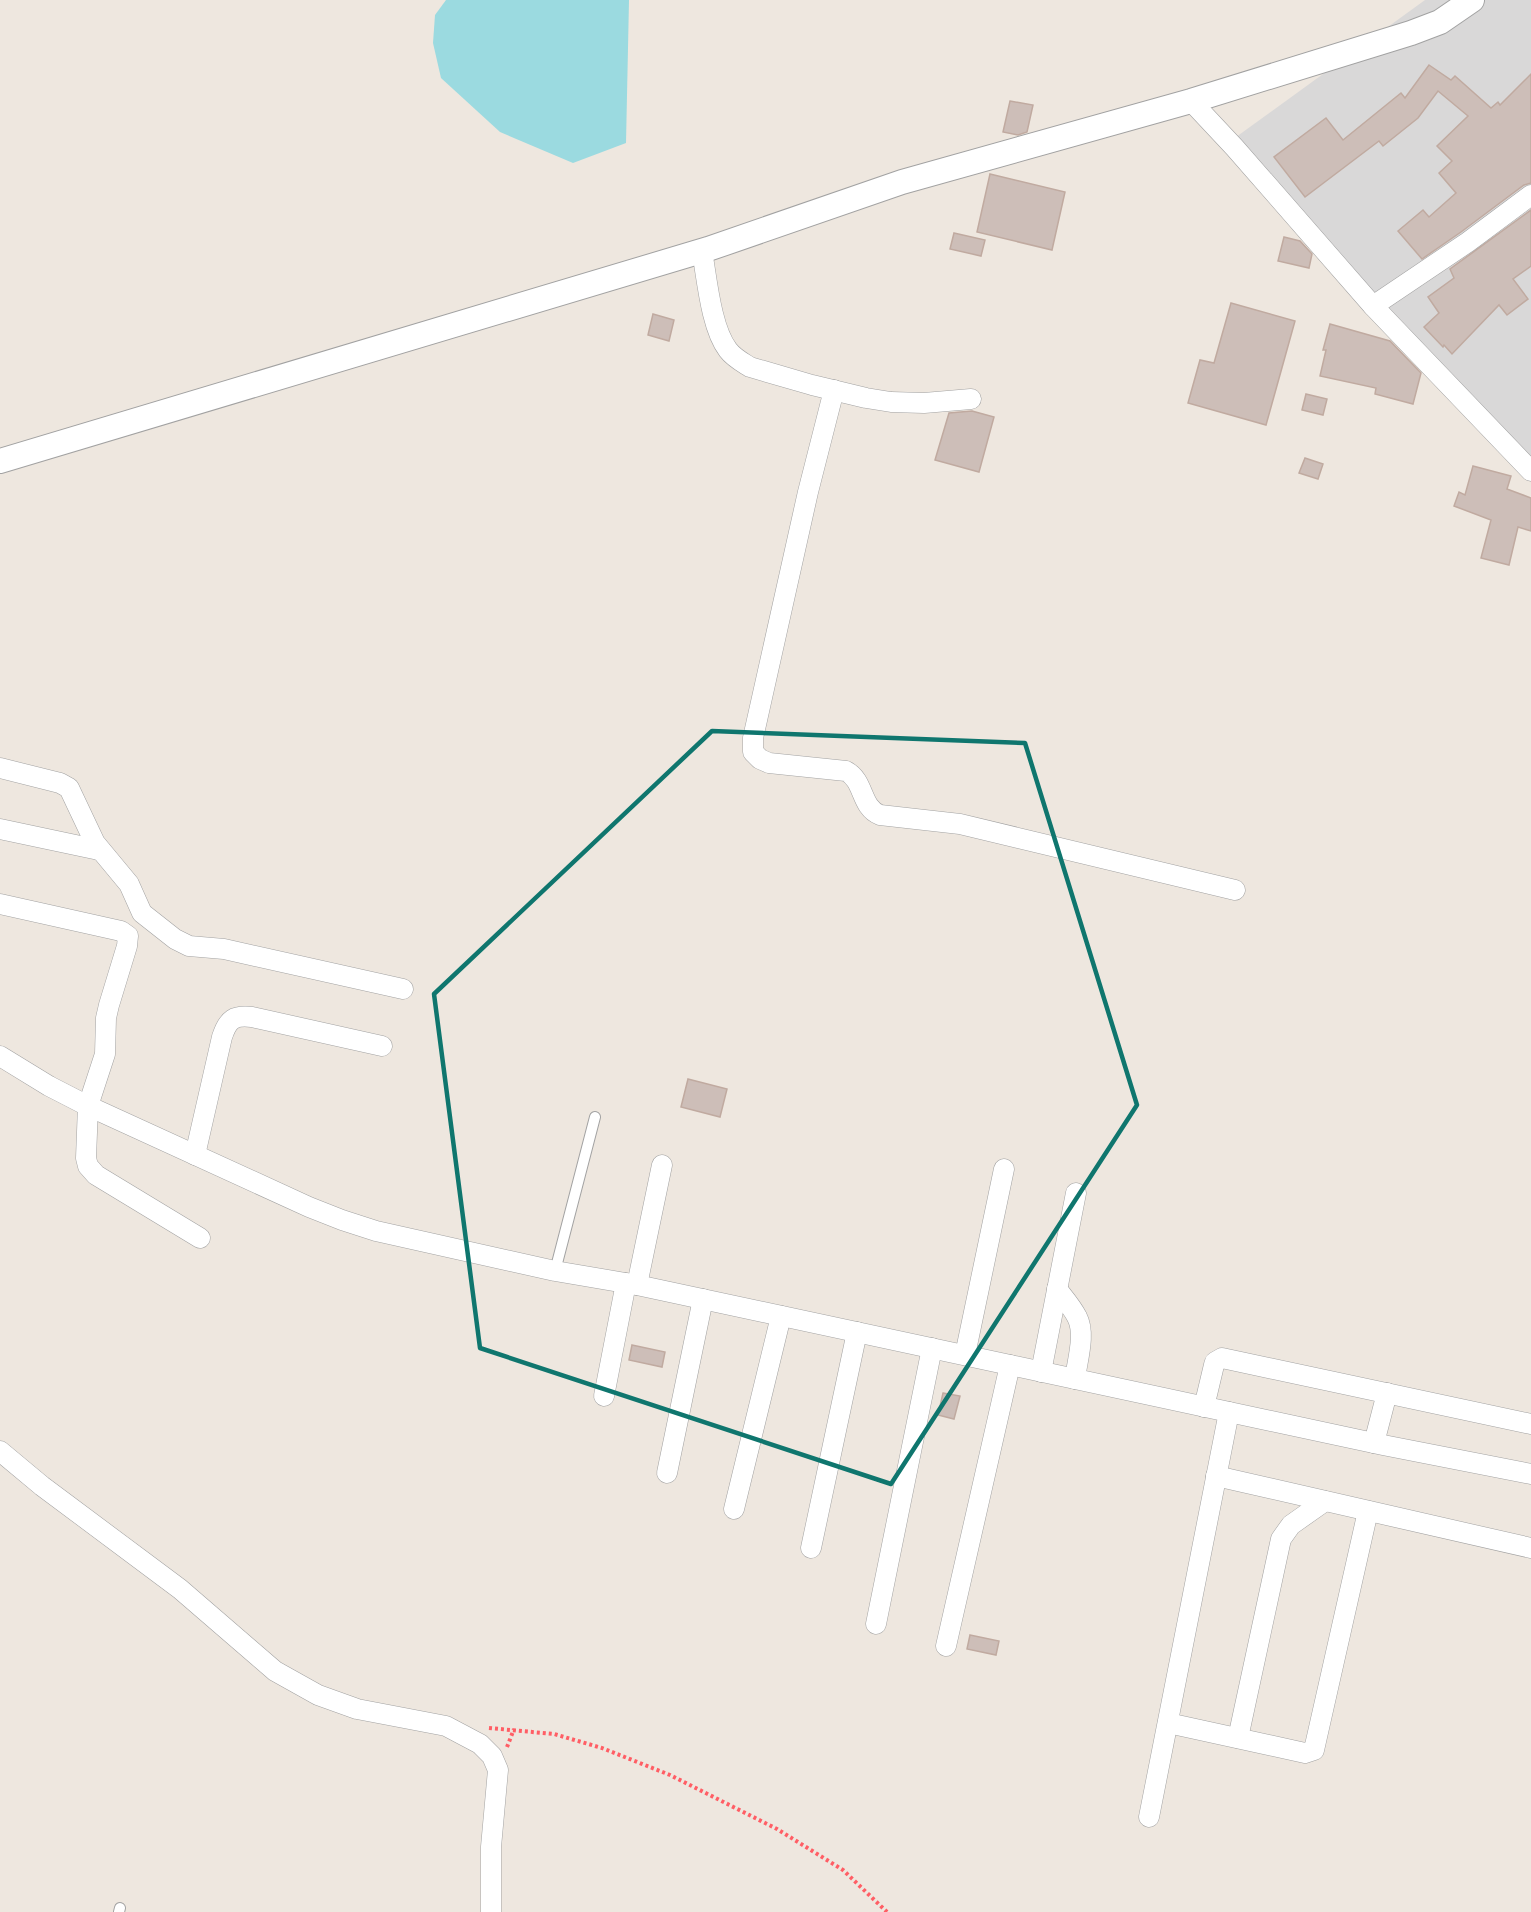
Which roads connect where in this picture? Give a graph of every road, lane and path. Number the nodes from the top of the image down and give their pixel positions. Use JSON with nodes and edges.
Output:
{"nodes":[{"id":1,"x":1472,"y":0,"type":"edge"},
{"id":2,"x":1191,"y":101,"type":"junction"},
{"id":3,"x":1531,"y":195,"type":"edge"},
{"id":4,"x":702,"y":251,"type":"junction"},
{"id":5,"x":1373,"y":306,"type":"junction"},
{"id":6,"x":834,"y":390,"type":"junction"},
{"id":7,"x":971,"y":399,"type":"dead end"},
{"id":8,"x":0,"y":460,"type":"edge"},
{"id":9,"x":1531,"y":471,"type":"edge"},
{"id":10,"x":0,"y":768,"type":"edge"},
{"id":11,"x":0,"y":829,"type":"edge"},
{"id":12,"x":99,"y":850,"type":"junction"},
{"id":13,"x":1235,"y":890,"type":"dead end"},
{"id":14,"x":0,"y":904,"type":"edge"},
{"id":15,"x":403,"y":989,"type":"dead end"},
{"id":16,"x":382,"y":1046,"type":"dead end"},
{"id":17,"x":0,"y":1056,"type":"edge"},
{"id":18,"x":88,"y":1106,"type":"junction"},
{"id":19,"x":595,"y":1117,"type":"dead end"},
{"id":20,"x":195,"y":1155,"type":"junction"},
{"id":21,"x":662,"y":1165,"type":"dead end"},
{"id":22,"x":1005,"y":1169,"type":"dead end"},
{"id":23,"x":1076,"y":1193,"type":"dead end"},
{"id":24,"x":200,"y":1238,"type":"dead end"},
{"id":25,"x":555,"y":1271,"type":"junction"},
{"id":26,"x":631,"y":1284,"type":"junction"},
{"id":27,"x":1057,"y":1289,"type":"junction"},
{"id":28,"x":703,"y":1299,"type":"junction"},
{"id":29,"x":781,"y":1316,"type":"junction"},
{"id":30,"x":857,"y":1332,"type":"junction"},
{"id":31,"x":932,"y":1348,"type":"junction"},
{"id":32,"x":965,"y":1355,"type":"junction"},
{"id":33,"x":1010,"y":1365,"type":"junction"},
{"id":34,"x":1041,"y":1372,"type":"junction"},
{"id":35,"x":1075,"y":1379,"type":"junction"},
{"id":36,"x":1387,"y":1393,"type":"junction"},
{"id":37,"x":604,"y":1396,"type":"dead end"},
{"id":38,"x":1204,"y":1407,"type":"junction"},
{"id":39,"x":1229,"y":1412,"type":"junction"},
{"id":40,"x":1531,"y":1424,"type":"edge"},
{"id":41,"x":1374,"y":1443,"type":"junction"},
{"id":42,"x":0,"y":1451,"type":"edge"},
{"id":43,"x":667,"y":1473,"type":"dead end"},
{"id":44,"x":1531,"y":1474,"type":"edge"},
{"id":45,"x":1216,"y":1476,"type":"junction"},
{"id":46,"x":1325,"y":1501,"type":"junction"},
{"id":47,"x":734,"y":1509,"type":"dead end"},
{"id":48,"x":1368,"y":1511,"type":"junction"},
{"id":49,"x":811,"y":1548,"type":"dead end"},
{"id":50,"x":1531,"y":1548,"type":"edge"},
{"id":51,"x":876,"y":1624,"type":"dead end"},
{"id":52,"x":946,"y":1646,"type":"dead end"},
{"id":53,"x":1168,"y":1723,"type":"junction"},
{"id":54,"x":482,"y":1727,"type":"dead end"},
{"id":55,"x":1238,"y":1738,"type":"junction"},
{"id":56,"x":1149,"y":1817,"type":"dead end"},
{"id":57,"x":491,"y":1912,"type":"edge"},
{"id":58,"x":887,"y":1912,"type":"edge"}],
"edges":[{"from":1,"to":2,"type":"street"},
{"from":2,"to":4,"type":"street"},
{"from":2,"to":5,"type":"street"},
{"from":3,"to":5,"type":"street"},
{"from":4,"to":6,"type":"street"},
{"from":4,"to":8,"type":"street"},
{"from":5,"to":9,"type":"street"},
{"from":6,"to":7,"type":"street"},
{"from":6,"to":13,"type":"street"},
{"from":10,"to":12,"type":"street"},
{"from":11,"to":12,"type":"street"},
{"from":12,"to":15,"type":"street"},
{"from":14,"to":18,"type":"street"},
{"from":16,"to":20,"type":"street"},
{"from":17,"to":18,"type":"street"},
{"from":18,"to":20,"type":"street"},
{"from":18,"to":24,"type":"street"},
{"from":19,"to":25,"type":"lane"},
{"from":20,"to":25,"type":"street"},
{"from":21,"to":26,"type":"street"},
{"from":22,"to":32,"type":"street"},
{"from":23,"to":27,"type":"street"},
{"from":25,"to":26,"type":"street"},
{"from":26,"to":28,"type":"street"},
{"from":26,"to":37,"type":"street"},
{"from":27,"to":34,"type":"street"},
{"from":27,"to":35,"type":"street"},
{"from":28,"to":29,"type":"street"},
{"from":28,"to":43,"type":"street"},
{"from":29,"to":30,"type":"street"},
{"from":29,"to":47,"type":"street"},
{"from":30,"to":31,"type":"street"},
{"from":30,"to":49,"type":"street"},
{"from":31,"to":32,"type":"street"},
{"from":31,"to":51,"type":"street"},
{"from":32,"to":33,"type":"street"},
{"from":33,"to":34,"type":"street"},
{"from":33,"to":52,"type":"street"},
{"from":34,"to":35,"type":"street"},
{"from":35,"to":38,"type":"street"},
{"from":36,"to":38,"type":"street"},
{"from":36,"to":40,"type":"street"},
{"from":36,"to":41,"type":"street"},
{"from":38,"to":39,"type":"street"},
{"from":39,"to":41,"type":"street"},
{"from":39,"to":45,"type":"street"},
{"from":41,"to":44,"type":"street"},
{"from":42,"to":57,"type":"street"},
{"from":45,"to":46,"type":"street"},
{"from":45,"to":53,"type":"street"},
{"from":46,"to":48,"type":"street"},
{"from":46,"to":55,"type":"street"},
{"from":48,"to":50,"type":"street"},
{"from":48,"to":55,"type":"street"},
{"from":53,"to":55,"type":"street"},
{"from":53,"to":56,"type":"street"},
{"from":54,"to":58,"type":"path"}]}
